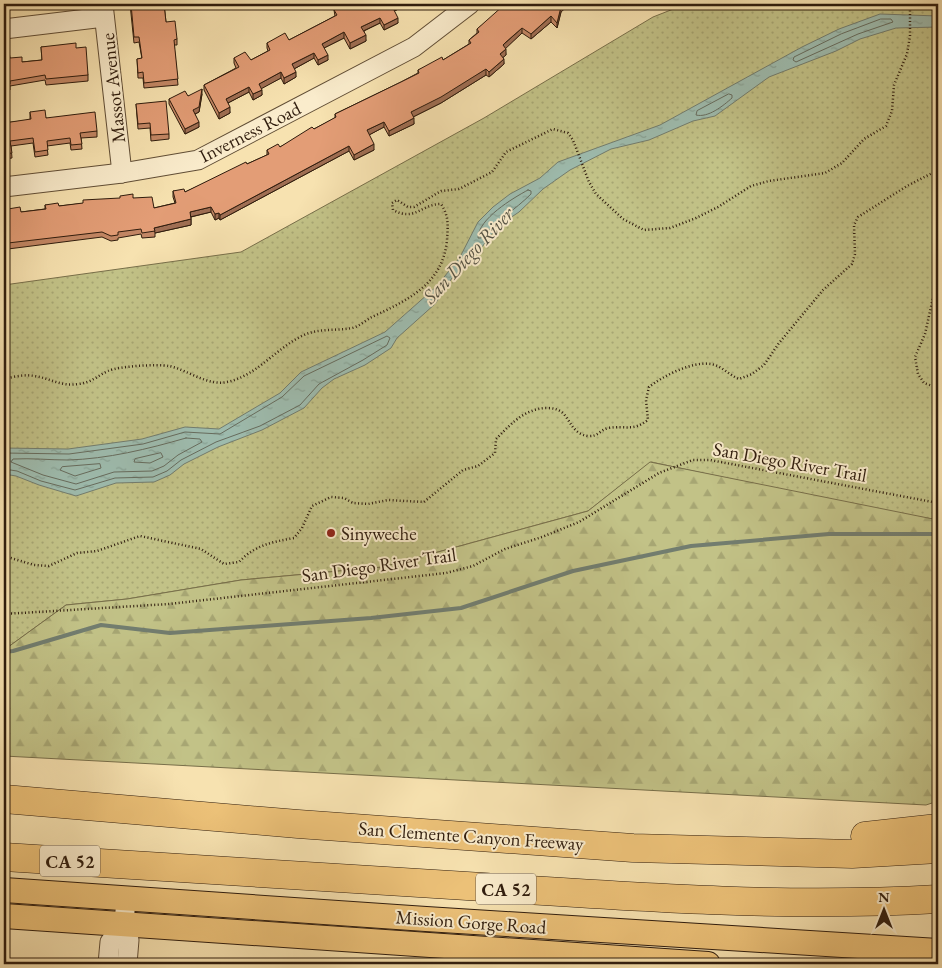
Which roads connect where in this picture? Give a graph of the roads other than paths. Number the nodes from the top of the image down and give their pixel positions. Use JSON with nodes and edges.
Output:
{"nodes":[{"id":1,"x":470,"y":4,"type":"edge"},
{"id":2,"x":104,"y":10,"type":"edge"},
{"id":3,"x":4,"y":29,"type":"edge"},
{"id":4,"x":122,"y":173,"type":"junction"},
{"id":5,"x":4,"y":187,"type":"edge"},
{"id":6,"x":4,"y":799,"type":"edge"},
{"id":7,"x":938,"y":828,"type":"edge"},
{"id":8,"x":938,"y":849,"type":"edge"},
{"id":9,"x":797,"y":854,"type":"junction"},
{"id":10,"x":4,"y":856,"type":"edge"},
{"id":11,"x":4,"y":890,"type":"edge"},
{"id":12,"x":126,"y":898,"type":"junction"},
{"id":13,"x":938,"y":899,"type":"edge"},
{"id":14,"x":876,"y":902,"type":"junction"},
{"id":15,"x":4,"y":916,"type":"edge"},
{"id":16,"x":938,"y":916,"type":"edge"},
{"id":17,"x":124,"y":924,"type":"junction"},
{"id":18,"x":710,"y":938,"type":"junction"},
{"id":19,"x":938,"y":952,"type":"edge"},
{"id":20,"x":108,"y":964,"type":"edge"},
{"id":21,"x":127,"y":964,"type":"edge"},
{"id":22,"x":708,"y":964,"type":"edge"}],
"edges":[{"from":1,"to":4,"type":"street","name":"Inverness Road"},
{"from":2,"to":3,"type":"street"},
{"from":2,"to":4,"type":"street","name":"Massot Avenue"},
{"from":4,"to":5,"type":"street","name":"Inverness Road"},
{"from":6,"to":9,"type":"highway","name":"San Clemente Canyon Freeway"},
{"from":7,"to":9,"type":"highway"},
{"from":8,"to":9,"type":"highway","name":"San Clemente Canyon Freeway"},
{"from":10,"to":14,"type":"highway","number":"CA 52"},
{"from":11,"to":12,"type":"main road","name":"Mission Gorge Road"},
{"from":12,"to":17,"type":"street"},
{"from":12,"to":18,"type":"main road","name":"Mission Gorge Road"},
{"from":13,"to":14,"type":"highway","number":"CA 52"},
{"from":14,"to":16,"type":"highway"},
{"from":15,"to":17,"type":"main road","name":"Mission Gorge Road"},
{"from":17,"to":20,"type":"street"},
{"from":17,"to":21,"type":"street"},
{"from":17,"to":22,"type":"main road","name":"Mission Gorge Road"},
{"from":18,"to":19,"type":"main road","name":"Mission Gorge Road"},
{"from":18,"to":22,"type":"main road"}]}
